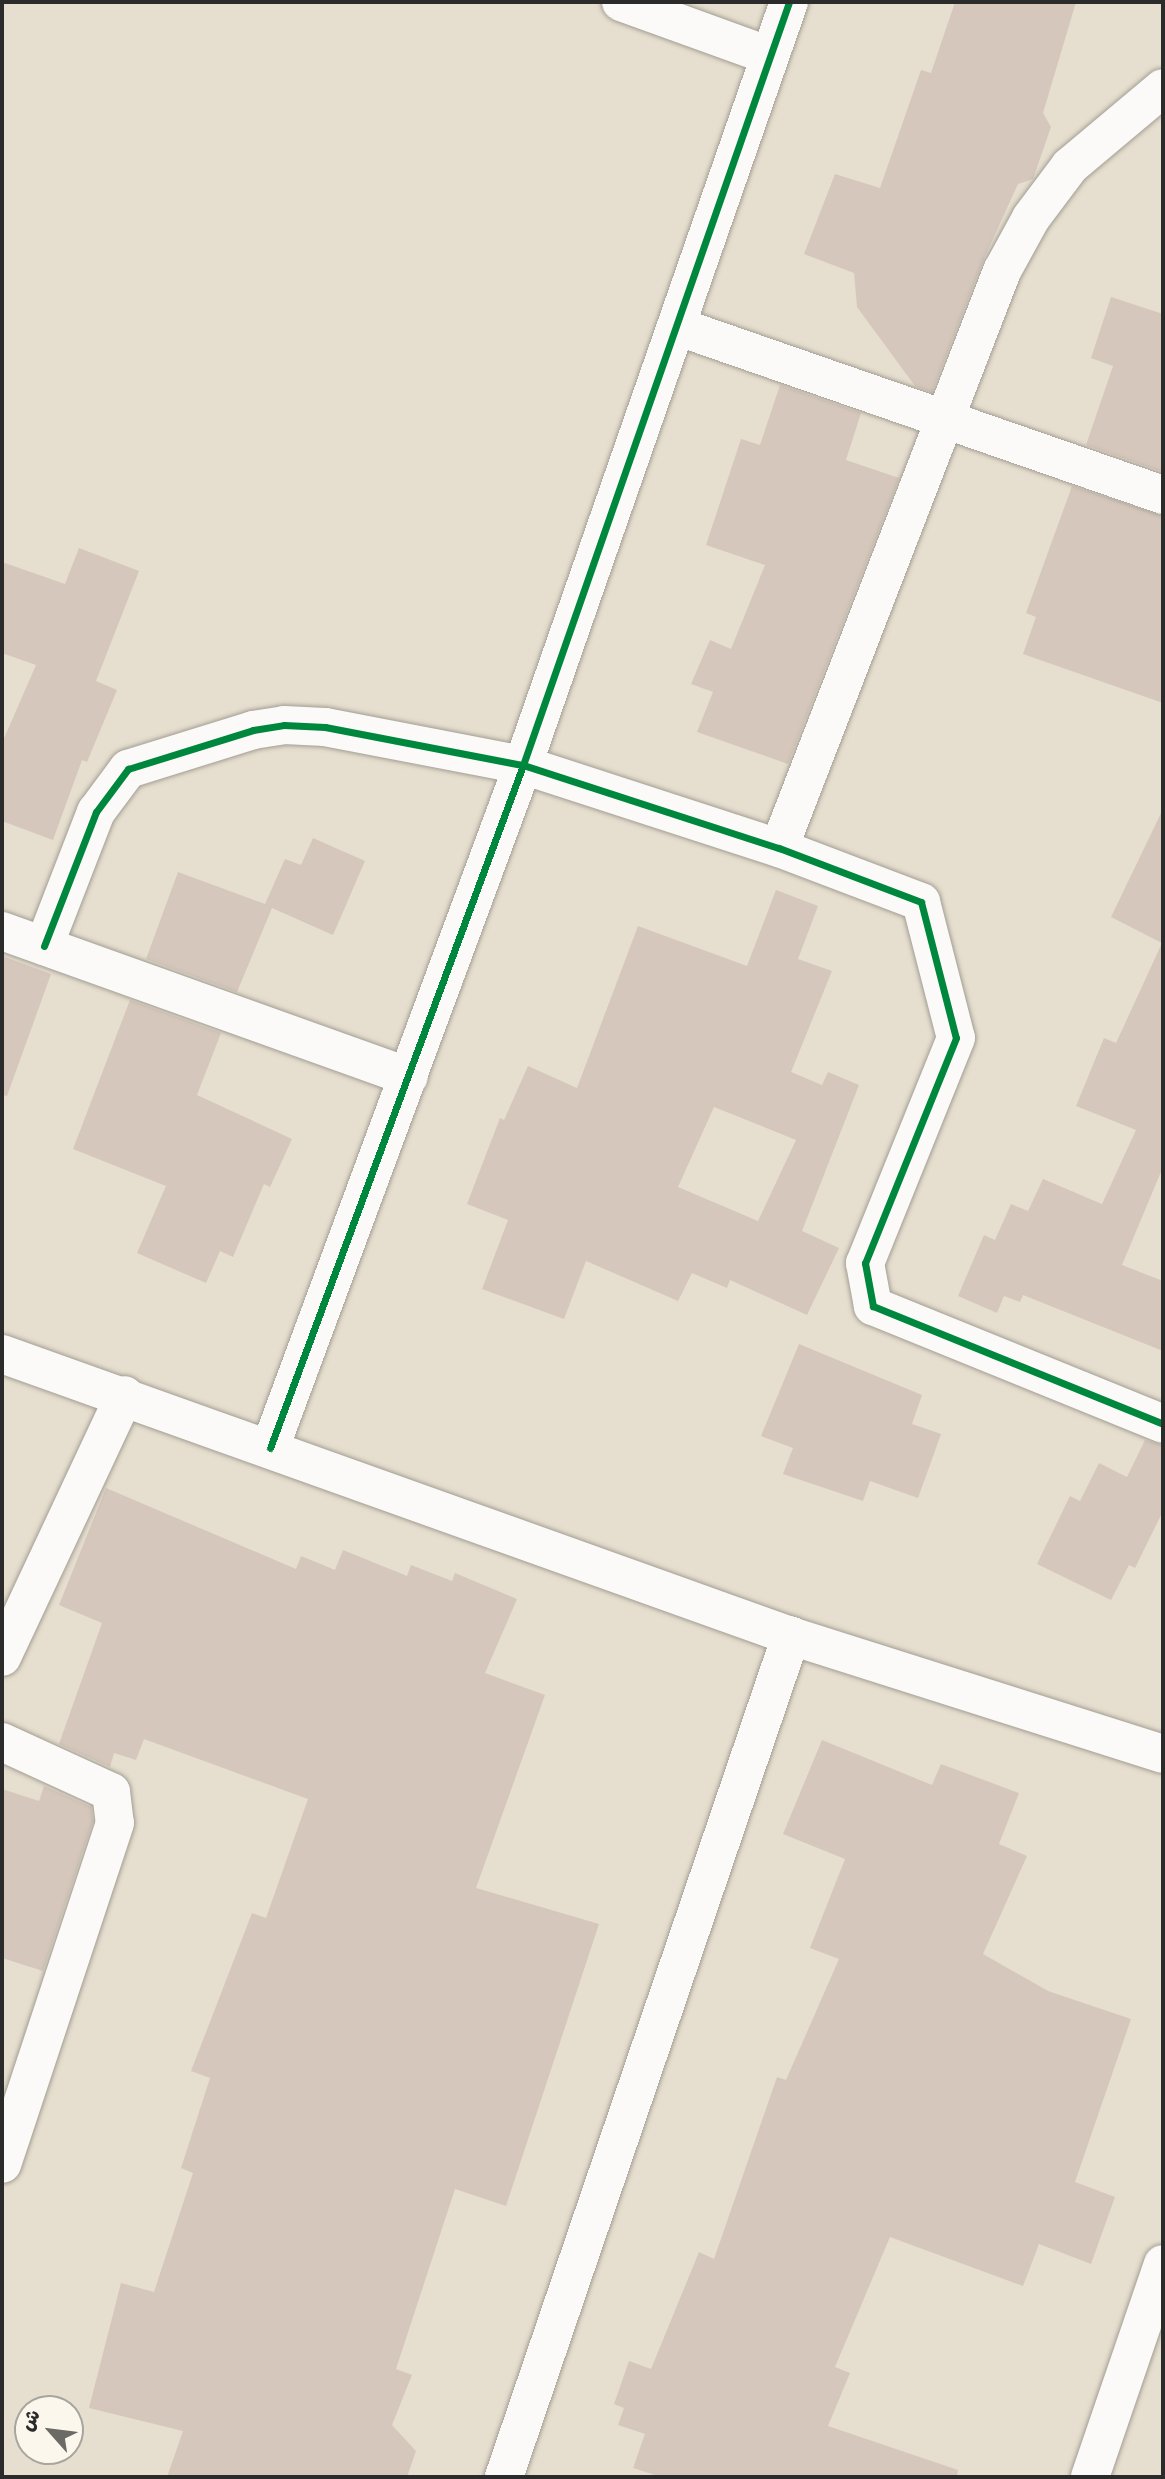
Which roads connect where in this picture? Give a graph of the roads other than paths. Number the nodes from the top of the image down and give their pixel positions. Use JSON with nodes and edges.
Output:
{"nodes":[{"id":1,"x":621,"y":2,"type":"edge"},
{"id":2,"x":789,"y":2,"type":"edge"},
{"id":3,"x":770,"y":56,"type":"junction"},
{"id":4,"x":1163,"y":88,"type":"edge"},
{"id":5,"x":679,"y":327,"type":"junction"},
{"id":6,"x":945,"y":422,"type":"junction"},
{"id":7,"x":1163,"y":495,"type":"edge"},
{"id":8,"x":523,"y":765,"type":"junction"},
{"id":9,"x":779,"y":848,"type":"junction"},
{"id":10,"x":2,"y":931,"type":"edge"},
{"id":11,"x":44,"y":946,"type":"junction"},
{"id":12,"x":409,"y":1077,"type":"junction"},
{"id":13,"x":2,"y":1354,"type":"edge"},
{"id":14,"x":125,"y":1395,"type":"junction"},
{"id":15,"x":1163,"y":1424,"type":"edge"},
{"id":16,"x":270,"y":1448,"type":"junction"},
{"id":17,"x":792,"y":1636,"type":"junction"},
{"id":18,"x":2,"y":1657,"type":"edge"},
{"id":19,"x":2,"y":1742,"type":"edge"},
{"id":20,"x":1163,"y":1754,"type":"edge"},
{"id":21,"x":2,"y":2164,"type":"edge"},
{"id":22,"x":1163,"y":2264,"type":"edge"},
{"id":23,"x":504,"y":2477,"type":"edge"},
{"id":24,"x":1090,"y":2477,"type":"edge"}],
"edges":[{"from":1,"to":3,"type":"street"},
{"from":2,"to":3,"type":"street"},
{"from":3,"to":5,"type":"street"},
{"from":4,"to":6,"type":"street"},
{"from":5,"to":6,"type":"street"},
{"from":5,"to":8,"type":"street"},
{"from":6,"to":7,"type":"street"},
{"from":6,"to":9,"type":"street"},
{"from":8,"to":9,"type":"street"},
{"from":8,"to":11,"type":"street"},
{"from":8,"to":12,"type":"street"},
{"from":9,"to":15,"type":"street"},
{"from":10,"to":11,"type":"street"},
{"from":11,"to":12,"type":"street"},
{"from":12,"to":16,"type":"street"},
{"from":13,"to":14,"type":"street"},
{"from":14,"to":16,"type":"street"},
{"from":14,"to":18,"type":"street"},
{"from":16,"to":17,"type":"street"},
{"from":17,"to":20,"type":"street"},
{"from":17,"to":23,"type":"street"},
{"from":19,"to":21,"type":"street"},
{"from":22,"to":24,"type":"street"}]}
